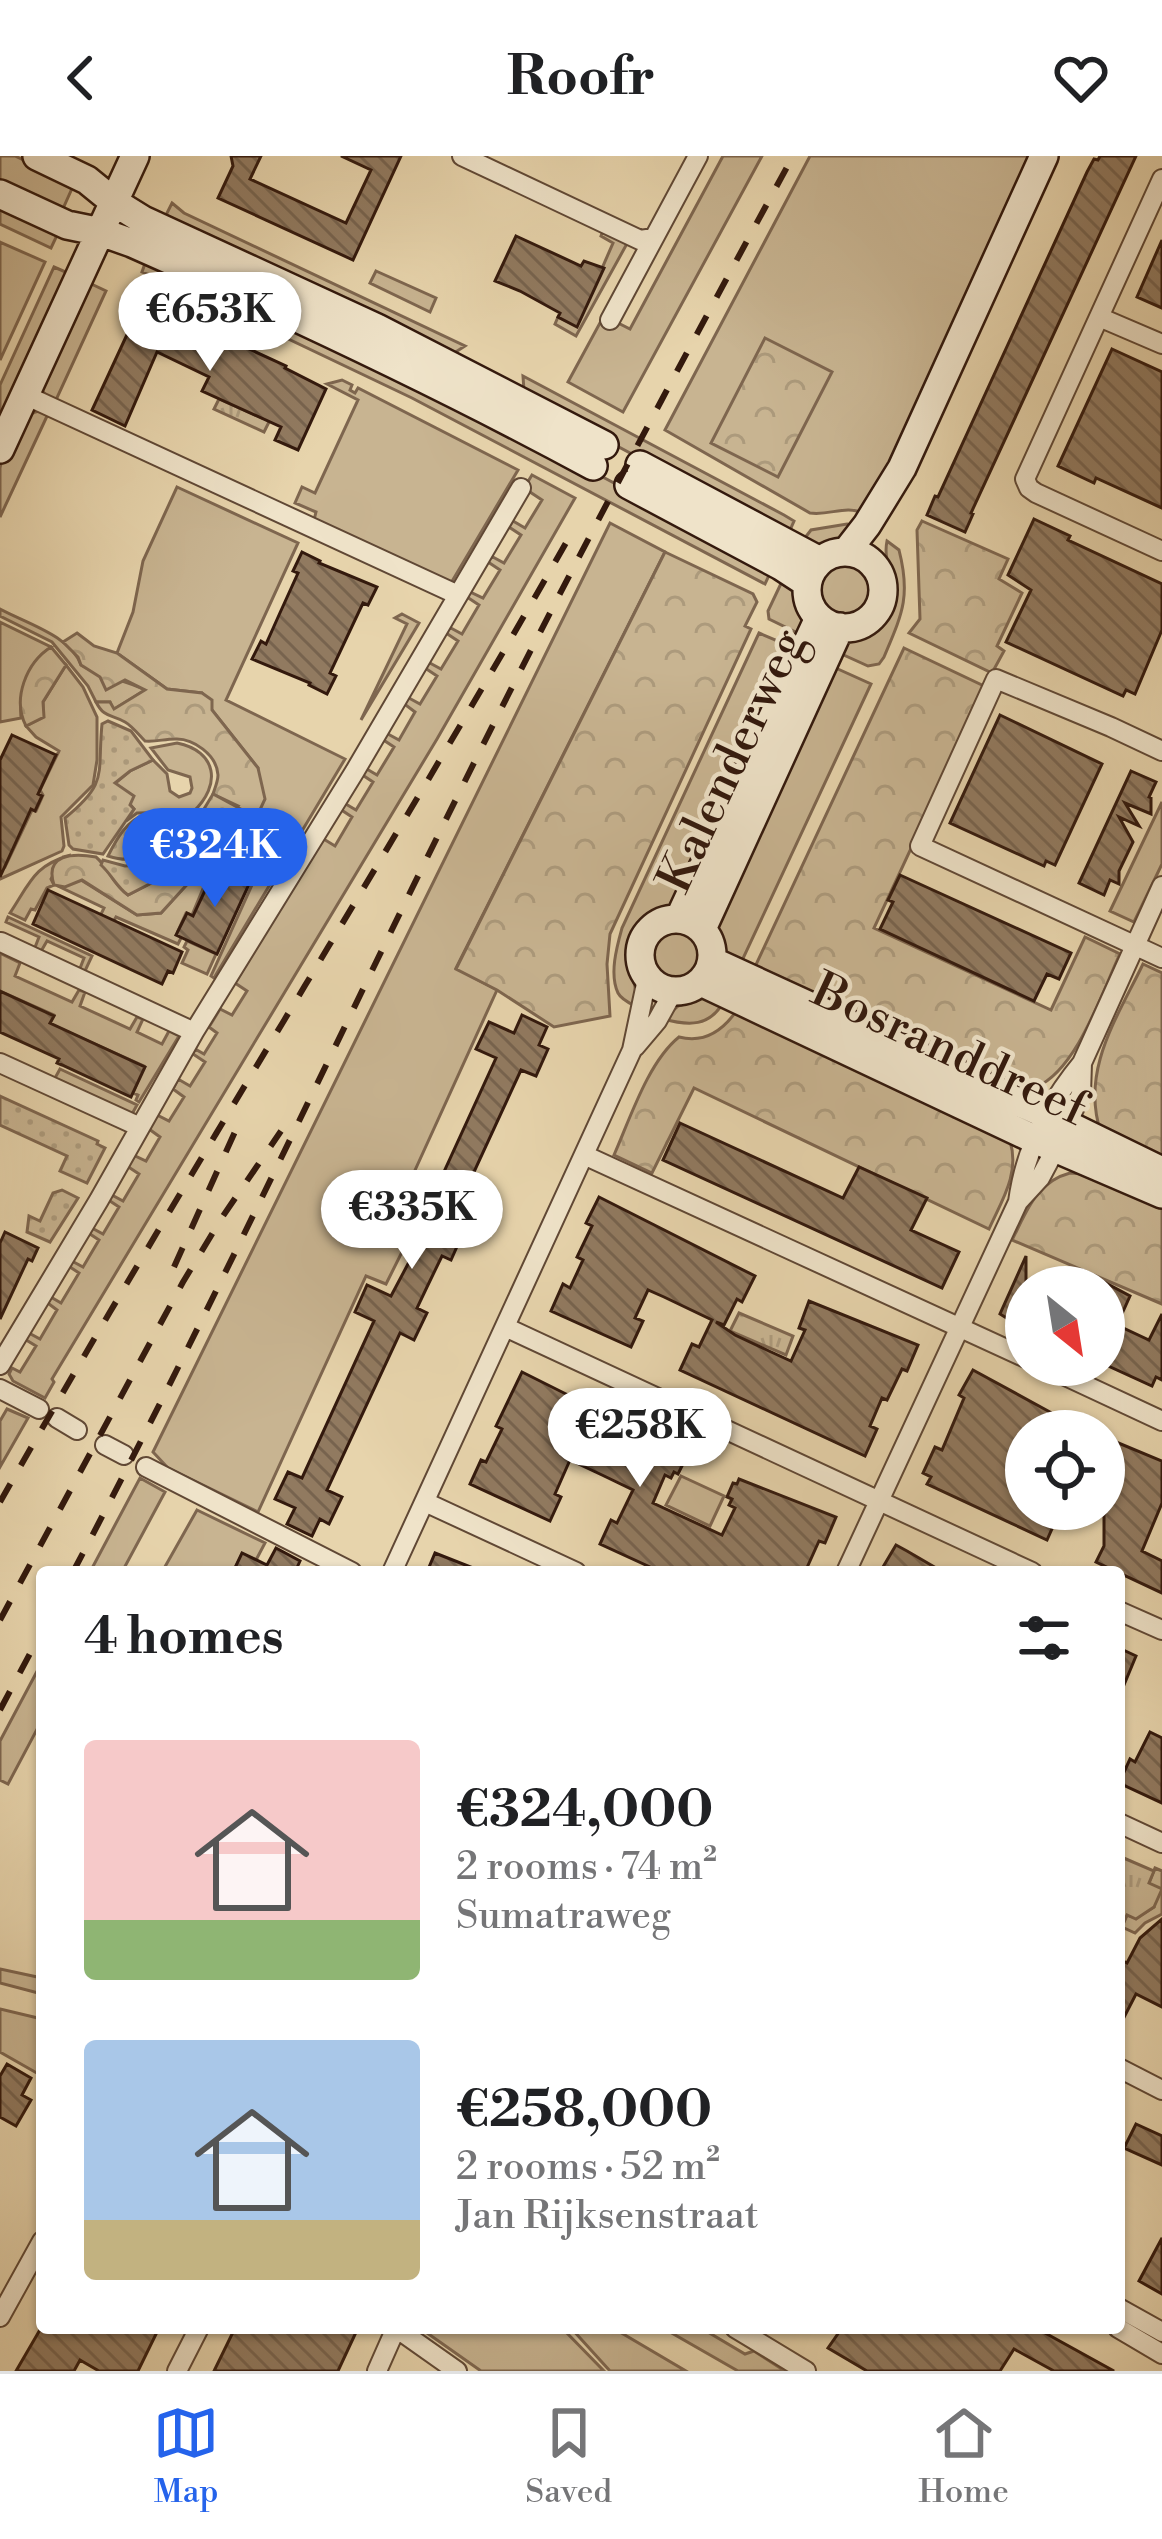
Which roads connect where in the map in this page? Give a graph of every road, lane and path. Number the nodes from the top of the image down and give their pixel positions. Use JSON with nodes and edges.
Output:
{"nodes":[{"id":1,"x":37,"y":156,"type":"edge"},
{"id":2,"x":135,"y":156,"type":"edge"},
{"id":3,"x":462,"y":156,"type":"edge"},
{"id":4,"x":698,"y":156,"type":"edge"},
{"id":5,"x":1044,"y":156,"type":"edge"},
{"id":6,"x":1162,"y":179,"type":"edge"},
{"id":7,"x":0,"y":194,"type":"edge"},
{"id":8,"x":114,"y":202,"type":"junction"},
{"id":9,"x":101,"y":232,"type":"junction"},
{"id":10,"x":654,"y":238,"type":"junction"},
{"id":11,"x":1099,"y":317,"type":"junction"},
{"id":12,"x":610,"y":320,"type":"dead end"},
{"id":13,"x":1162,"y":344,"type":"edge"},
{"id":14,"x":25,"y":395,"type":"junction"},
{"id":15,"x":487,"y":396,"type":"junction"},
{"id":16,"x":0,"y":449,"type":"edge"},
{"id":17,"x":598,"y":456,"type":"dead end"},
{"id":18,"x":902,"y":468,"type":"junction"},
{"id":19,"x":634,"y":475,"type":"dead end"},
{"id":20,"x":521,"y":488,"type":"dead end"},
{"id":21,"x":1162,"y":551,"type":"edge"},
{"id":22,"x":873,"y":564,"type":"junction"},
{"id":23,"x":824,"y":565,"type":"junction"},
{"id":24,"x":458,"y":596,"type":"junction"},
{"id":25,"x":830,"y":623,"type":"junction"},
{"id":26,"x":1162,"y":751,"type":"edge"},
{"id":27,"x":1162,"y":886,"type":"edge"},
{"id":28,"x":690,"y":924,"type":"junction"},
{"id":29,"x":1,"y":943,"type":"edge"},
{"id":30,"x":1134,"y":945,"type":"junction"},
{"id":31,"x":1162,"y":958,"type":"edge"},
{"id":32,"x":706,"y":972,"type":"junction"},
{"id":33,"x":647,"y":979,"type":"junction"},
{"id":34,"x":674,"y":992,"type":"junction"},
{"id":35,"x":194,"y":1032,"type":"junction"},
{"id":36,"x":632,"y":1050,"type":"junction"},
{"id":37,"x":0,"y":1063,"type":"edge"},
{"id":38,"x":140,"y":1127,"type":"junction"},
{"id":39,"x":1051,"y":1132,"type":"junction"},
{"id":40,"x":584,"y":1155,"type":"junction"},
{"id":41,"x":1162,"y":1171,"type":"edge"},
{"id":42,"x":1162,"y":1194,"type":"edge"},
{"id":43,"x":505,"y":1327,"type":"junction"},
{"id":44,"x":959,"y":1328,"type":"junction"},
{"id":45,"x":1005,"y":1349,"type":"edge"},
{"id":46,"x":0,"y":1366,"type":"edge"},
{"id":47,"x":1088,"y":1386,"type":"edge"},
{"id":48,"x":0,"y":1389,"type":"edge"},
{"id":49,"x":39,"y":1408,"type":"dead end"},
{"id":50,"x":57,"y":1418,"type":"dead end"},
{"id":51,"x":1162,"y":1420,"type":"edge"},
{"id":52,"x":77,"y":1430,"type":"dead end"},
{"id":53,"x":105,"y":1444,"type":"dead end"},
{"id":54,"x":124,"y":1455,"type":"dead end"},
{"id":55,"x":146,"y":1466,"type":"dead end"},
{"id":56,"x":424,"y":1502,"type":"junction"},
{"id":57,"x":878,"y":1503,"type":"junction"},
{"id":58,"x":340,"y":1566,"type":"edge"},
{"id":59,"x":395,"y":1566,"type":"edge"},
{"id":60,"x":563,"y":1566,"type":"edge"},
{"id":61,"x":848,"y":1566,"type":"edge"},
{"id":62,"x":1019,"y":1566,"type":"edge"},
{"id":63,"x":1125,"y":1614,"type":"edge"},
{"id":64,"x":1162,"y":1630,"type":"edge"},
{"id":65,"x":1125,"y":1826,"type":"edge"},
{"id":66,"x":1162,"y":1843,"type":"edge"},
{"id":67,"x":1125,"y":2071,"type":"edge"},
{"id":68,"x":1162,"y":2090,"type":"edge"},
{"id":69,"x":36,"y":2252,"type":"edge"},
{"id":70,"x":1125,"y":2311,"type":"edge"},
{"id":71,"x":0,"y":2317,"type":"edge"},
{"id":72,"x":1125,"y":2332,"type":"edge"},
{"id":73,"x":1162,"y":2332,"type":"edge"},
{"id":74,"x":196,"y":2334,"type":"edge"},
{"id":75,"x":393,"y":2334,"type":"edge"},
{"id":76,"x":405,"y":2334,"type":"edge"},
{"id":77,"x":745,"y":2334,"type":"edge"},
{"id":78,"x":1162,"y":2354,"type":"edge"},
{"id":79,"x":177,"y":2371,"type":"edge"},
{"id":80,"x":377,"y":2371,"type":"edge"},
{"id":81,"x":457,"y":2371,"type":"edge"},
{"id":82,"x":806,"y":2371,"type":"edge"}],
"edges":[{"from":1,"to":8,"type":"main road"},
{"from":2,"to":8,"type":"main road"},
{"from":3,"to":10,"type":"street"},
{"from":4,"to":10,"type":"street"},
{"from":5,"to":18,"type":"main road"},
{"from":6,"to":11,"type":"street"},
{"from":7,"to":9,"type":"main road"},
{"from":8,"to":9,"type":"main road"},
{"from":8,"to":15,"type":"main road"},
{"from":9,"to":14,"type":"main road"},
{"from":9,"to":15,"type":"main road"},
{"from":10,"to":12,"type":"street"},
{"from":11,"to":13,"type":"street"},
{"from":11,"to":21,"type":"street"},
{"from":14,"to":16,"type":"main road"},
{"from":14,"to":24,"type":"street"},
{"from":15,"to":17,"type":"main road"},
{"from":18,"to":22,"type":"main road"},
{"from":18,"to":23,"type":"main road"},
{"from":19,"to":23,"type":"main road"},
{"from":20,"to":24,"type":"street"},
{"from":22,"to":23,"type":"main road"},
{"from":22,"to":25,"type":"main road"},
{"from":23,"to":25,"type":"main road"},
{"from":24,"to":35,"type":"street"},
{"from":25,"to":28,"type":"main road","name":"Kalenderweg"},
{"from":26,"to":30,"type":"street"},
{"from":27,"to":30,"type":"street"},
{"from":28,"to":32,"type":"main road"},
{"from":28,"to":33,"type":"main road"},
{"from":29,"to":35,"type":"street"},
{"from":30,"to":31,"type":"street"},
{"from":30,"to":39,"type":"street"},
{"from":32,"to":34,"type":"main road"},
{"from":32,"to":39,"type":"main road","name":"Bosranddreef"},
{"from":33,"to":34,"type":"main road"},
{"from":33,"to":36,"type":"street"},
{"from":34,"to":36,"type":"street"},
{"from":35,"to":38,"type":"street"},
{"from":36,"to":40,"type":"street"},
{"from":37,"to":38,"type":"street"},
{"from":38,"to":46,"type":"street"},
{"from":39,"to":41,"type":"main road","name":"Bosranddreef"},
{"from":39,"to":42,"type":"main road","name":"Bosranddreef"},
{"from":39,"to":44,"type":"street"},
{"from":40,"to":43,"type":"street"},
{"from":40,"to":44,"type":"street"},
{"from":43,"to":56,"type":"street"},
{"from":43,"to":57,"type":"street"},
{"from":44,"to":45,"type":"street"},
{"from":44,"to":57,"type":"street"},
{"from":47,"to":51,"type":"street"},
{"from":48,"to":49,"type":"street"},
{"from":50,"to":52,"type":"street"},
{"from":53,"to":54,"type":"street"},
{"from":55,"to":58,"type":"street"},
{"from":56,"to":59,"type":"street"},
{"from":56,"to":60,"type":"street"},
{"from":57,"to":61,"type":"street"},
{"from":57,"to":62,"type":"street"},
{"from":63,"to":64,"type":"street"},
{"from":65,"to":66,"type":"street"},
{"from":67,"to":68,"type":"street"},
{"from":69,"to":71,"type":"street"},
{"from":70,"to":73,"type":"street"},
{"from":72,"to":78,"type":"street"},
{"from":74,"to":79,"type":"street"},
{"from":75,"to":80,"type":"street"},
{"from":76,"to":81,"type":"street"},
{"from":77,"to":82,"type":"street"}]}
